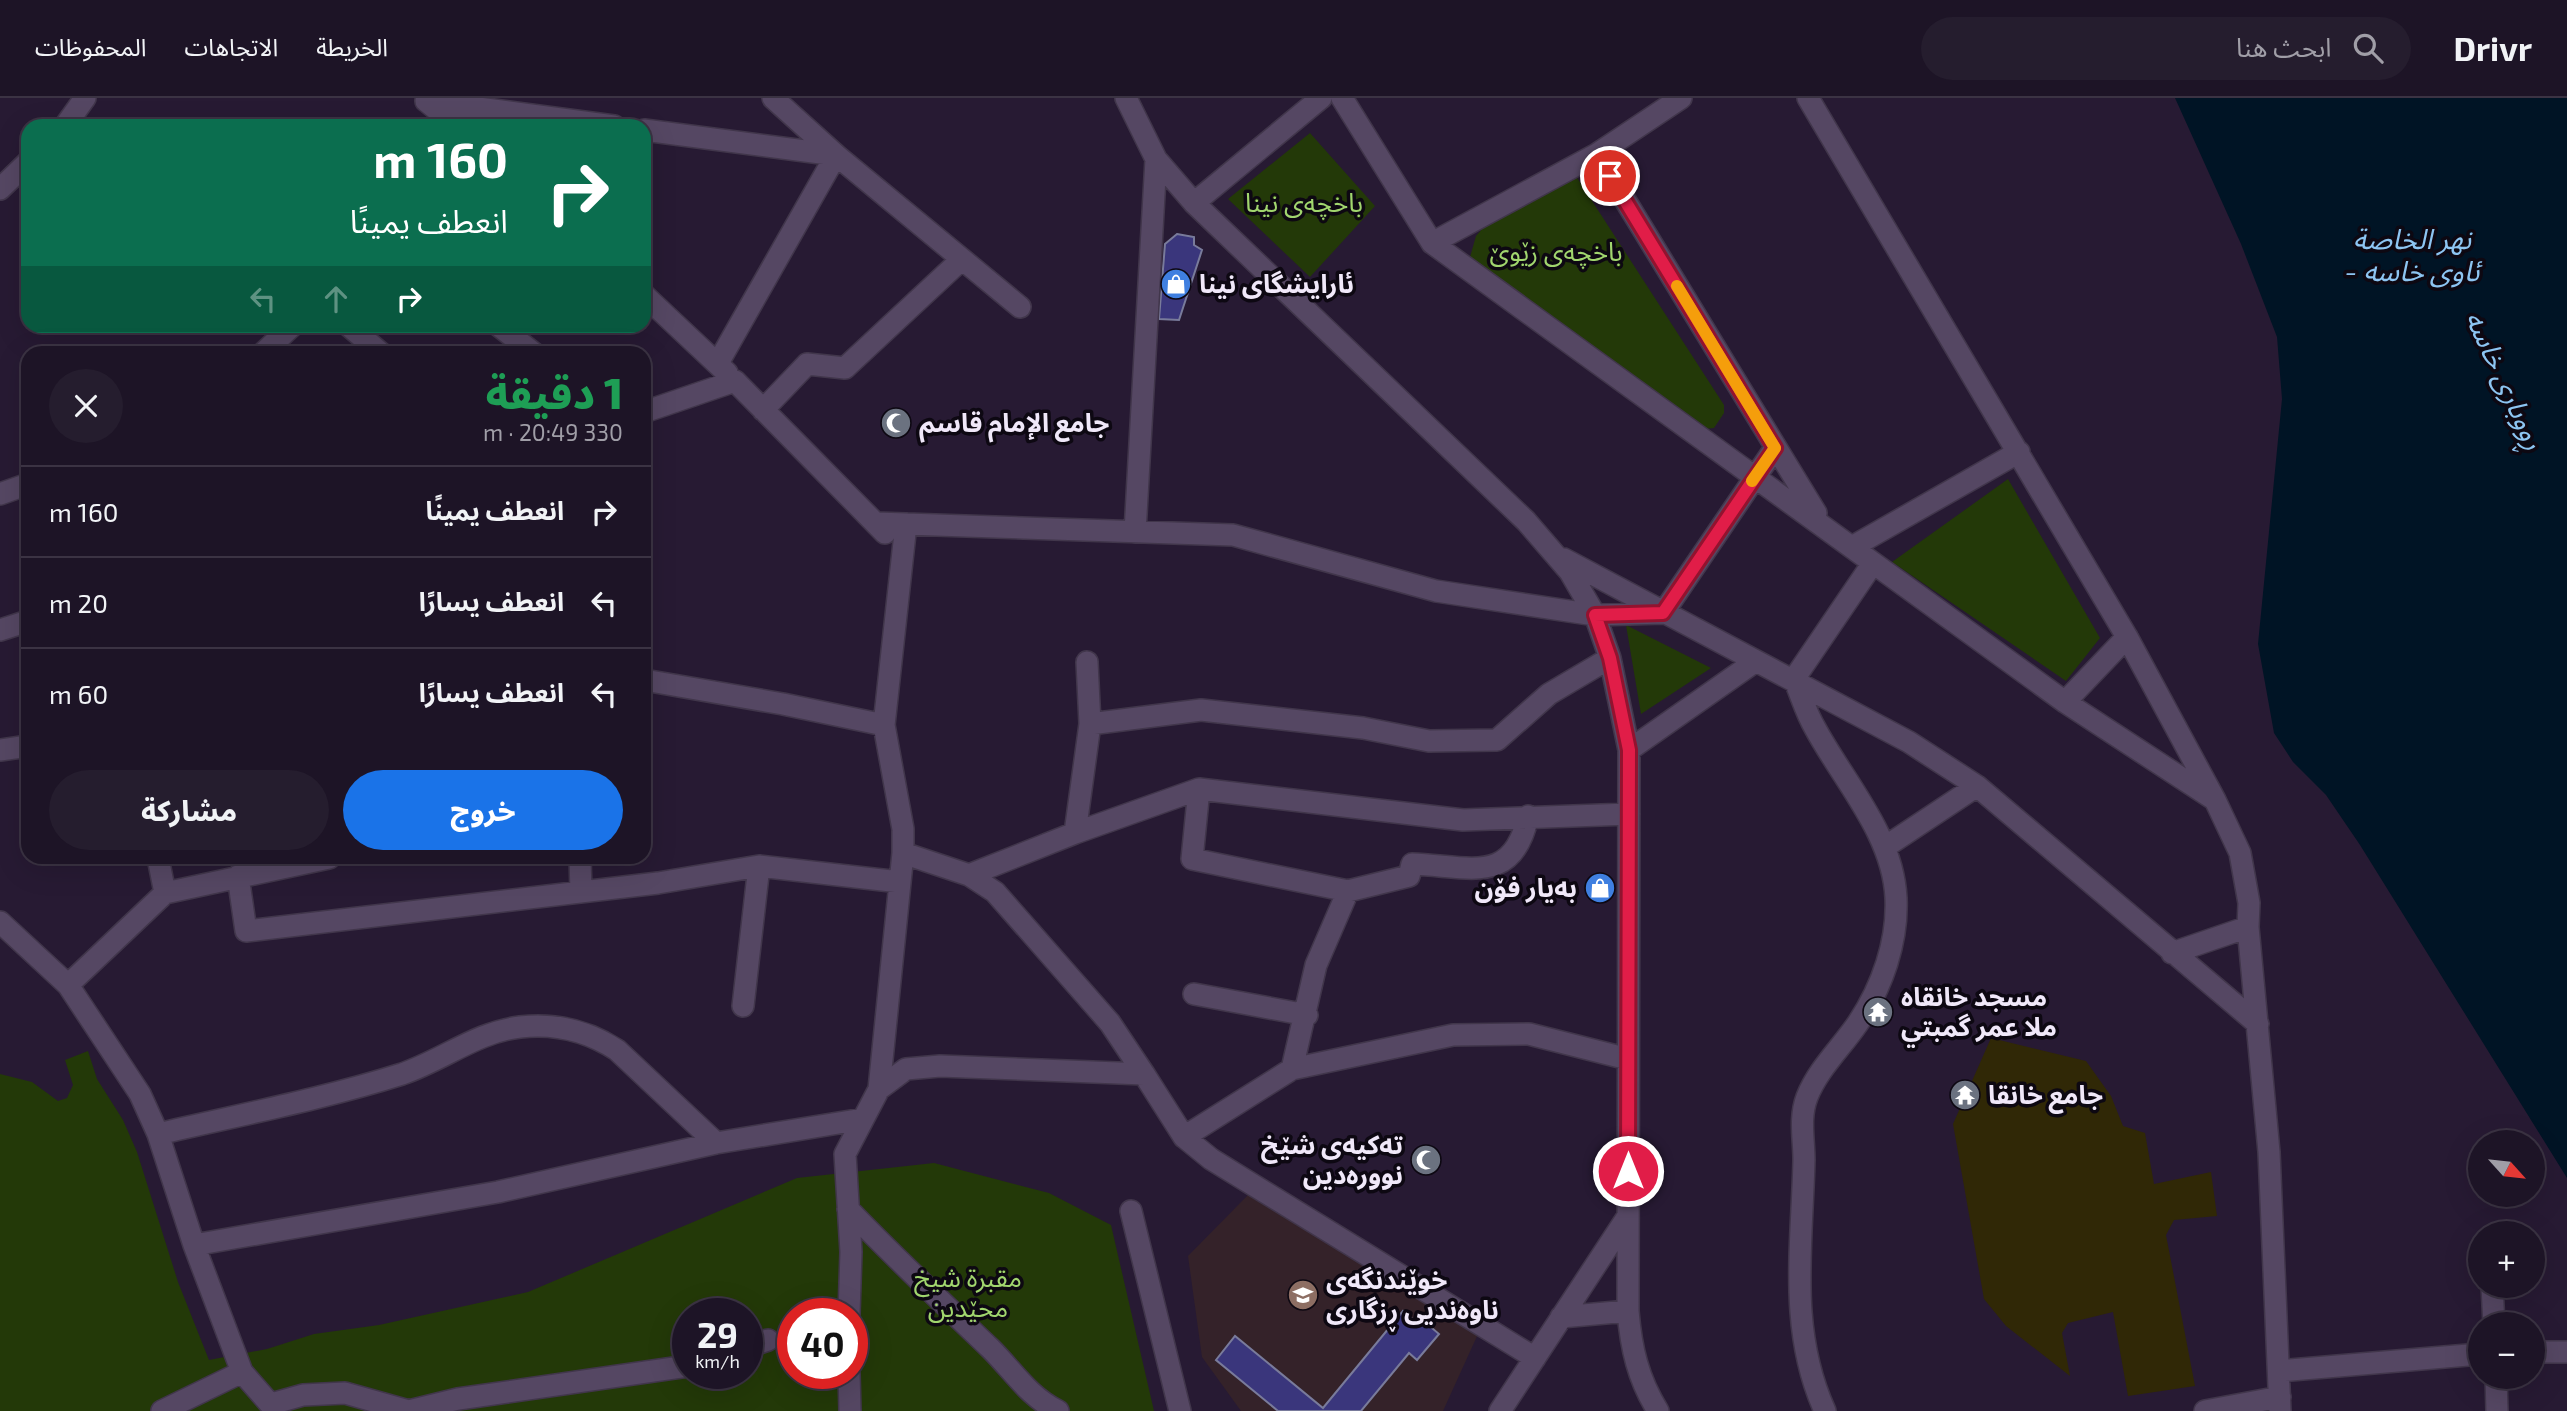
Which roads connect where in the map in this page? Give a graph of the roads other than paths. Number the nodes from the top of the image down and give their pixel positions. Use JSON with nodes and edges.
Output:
{"nodes":[{"id":1,"x":85,"y":98,"type":"edge"},
{"id":2,"x":773,"y":98,"type":"edge"},
{"id":3,"x":1126,"y":98,"type":"edge"},
{"id":4,"x":1321,"y":98,"type":"edge"},
{"id":5,"x":1342,"y":98,"type":"edge"},
{"id":6,"x":1681,"y":98,"type":"edge"},
{"id":7,"x":1808,"y":98,"type":"edge"},
{"id":8,"x":424,"y":100,"type":"edge"},
{"id":9,"x":70,"y":119,"type":"edge"},
{"id":10,"x":448,"y":119,"type":"edge"},
{"id":11,"x":563,"y":119,"type":"edge"},
{"id":12,"x":651,"y":131,"type":"edge"},
{"id":13,"x":1597,"y":154,"type":"junction"},
{"id":14,"x":836,"y":155,"type":"junction"},
{"id":15,"x":1156,"y":159,"type":"junction"},
{"id":16,"x":21,"y":169,"type":"edge"},
{"id":17,"x":0,"y":189,"type":"edge"},
{"id":18,"x":1194,"y":203,"type":"junction"},
{"id":19,"x":1432,"y":243,"type":"junction"},
{"id":20,"x":962,"y":258,"type":"junction"},
{"id":21,"x":651,"y":301,"type":"edge"},
{"id":22,"x":1020,"y":307,"type":"dead end"},
{"id":23,"x":284,"y":333,"type":"edge"},
{"id":24,"x":357,"y":333,"type":"edge"},
{"id":25,"x":508,"y":333,"type":"edge"},
{"id":26,"x":270,"y":346,"type":"edge"},
{"id":27,"x":373,"y":346,"type":"edge"},
{"id":28,"x":525,"y":346,"type":"edge"},
{"id":29,"x":718,"y":363,"type":"junction"},
{"id":30,"x":735,"y":381,"type":"junction"},
{"id":31,"x":651,"y":410,"type":"edge"},
{"id":32,"x":763,"y":410,"type":"junction"},
{"id":33,"x":1775,"y":448,"type":"junction"},
{"id":34,"x":2019,"y":452,"type":"junction"},
{"id":35,"x":1756,"y":475,"type":"junction"},
{"id":36,"x":21,"y":486,"type":"edge"},
{"id":37,"x":0,"y":494,"type":"edge"},
{"id":38,"x":876,"y":523,"type":"junction"},
{"id":39,"x":1823,"y":523,"type":"junction"},
{"id":40,"x":906,"y":524,"type":"junction"},
{"id":41,"x":1135,"y":531,"type":"junction"},
{"id":42,"x":1852,"y":548,"type":"junction"},
{"id":43,"x":903,"y":550,"type":"junction"},
{"id":44,"x":1556,"y":555,"type":"junction"},
{"id":45,"x":1873,"y":563,"type":"junction"},
{"id":46,"x":1663,"y":613,"type":"junction"},
{"id":47,"x":1595,"y":615,"type":"junction"},
{"id":48,"x":21,"y":623,"type":"edge"},
{"id":49,"x":0,"y":630,"type":"edge"},
{"id":50,"x":2127,"y":637,"type":"junction"},
{"id":51,"x":1610,"y":658,"type":"junction"},
{"id":52,"x":1756,"y":661,"type":"junction"},
{"id":53,"x":1087,"y":662,"type":"dead end"},
{"id":54,"x":1794,"y":679,"type":"junction"},
{"id":55,"x":651,"y":681,"type":"edge"},
{"id":56,"x":2066,"y":702,"type":"junction"},
{"id":57,"x":1090,"y":724,"type":"junction"},
{"id":58,"x":884,"y":726,"type":"junction"},
{"id":59,"x":21,"y":747,"type":"edge"},
{"id":60,"x":0,"y":750,"type":"edge"},
{"id":61,"x":1629,"y":750,"type":"junction"},
{"id":62,"x":1977,"y":786,"type":"junction"},
{"id":63,"x":1199,"y":789,"type":"junction"},
{"id":64,"x":2216,"y":800,"type":"junction"},
{"id":65,"x":1629,"y":814,"type":"junction"},
{"id":66,"x":1528,"y":816,"type":"junction"},
{"id":67,"x":1075,"y":832,"type":"junction"},
{"id":68,"x":1885,"y":847,"type":"junction"},
{"id":69,"x":903,"y":853,"type":"junction"},
{"id":70,"x":159,"y":864,"type":"edge"},
{"id":71,"x":299,"y":864,"type":"edge"},
{"id":72,"x":580,"y":864,"type":"edge"},
{"id":73,"x":759,"y":866,"type":"junction"},
{"id":74,"x":969,"y":875,"type":"junction"},
{"id":75,"x":238,"y":876,"type":"junction"},
{"id":76,"x":900,"y":882,"type":"junction"},
{"id":77,"x":1348,"y":891,"type":"junction"},
{"id":78,"x":581,"y":892,"type":"junction"},
{"id":79,"x":165,"y":893,"type":"junction"},
{"id":80,"x":0,"y":922,"type":"edge"},
{"id":81,"x":2248,"y":927,"type":"junction"},
{"id":82,"x":2172,"y":953,"type":"junction"},
{"id":83,"x":68,"y":985,"type":"junction"},
{"id":84,"x":1194,"y":994,"type":"dead end"},
{"id":85,"x":743,"y":1006,"type":"dead end"},
{"id":86,"x":1307,"y":1015,"type":"junction"},
{"id":87,"x":2258,"y":1024,"type":"junction"},
{"id":88,"x":1628,"y":1059,"type":"junction"},
{"id":89,"x":1292,"y":1069,"type":"junction"},
{"id":90,"x":1144,"y":1074,"type":"junction"},
{"id":91,"x":878,"y":1089,"type":"junction"},
{"id":92,"x":863,"y":1119,"type":"junction"},
{"id":93,"x":158,"y":1134,"type":"junction"},
{"id":94,"x":1184,"y":1138,"type":"junction"},
{"id":95,"x":716,"y":1143,"type":"junction"},
{"id":96,"x":848,"y":1209,"type":"junction"},
{"id":97,"x":1131,"y":1211,"type":"dead end"},
{"id":98,"x":1628,"y":1216,"type":"junction"},
{"id":99,"x":194,"y":1245,"type":"junction"},
{"id":100,"x":849,"y":1298,"type":"edge"},
{"id":101,"x":1628,"y":1311,"type":"junction"},
{"id":102,"x":1561,"y":1318,"type":"junction"},
{"id":103,"x":768,"y":1339,"type":"dead end"},
{"id":104,"x":763,"y":1341,"type":"edge"},
{"id":105,"x":2545,"y":1352,"type":"edge"},
{"id":106,"x":2567,"y":1352,"type":"edge"},
{"id":107,"x":2468,"y":1355,"type":"edge"},
{"id":108,"x":1535,"y":1358,"type":"junction"},
{"id":109,"x":672,"y":1368,"type":"edge"},
{"id":110,"x":2278,"y":1371,"type":"junction"},
{"id":111,"x":243,"y":1372,"type":"junction"},
{"id":112,"x":849,"y":1389,"type":"edge"},
{"id":113,"x":2496,"y":1389,"type":"edge"},
{"id":114,"x":2280,"y":1404,"type":"edge"},
{"id":115,"x":274,"y":1407,"type":"edge"},
{"id":116,"x":1183,"y":1408,"type":"edge"},
{"id":117,"x":162,"y":1411,"type":"edge"},
{"id":118,"x":850,"y":1411,"type":"edge"},
{"id":119,"x":1058,"y":1411,"type":"edge"},
{"id":120,"x":1500,"y":1411,"type":"edge"},
{"id":121,"x":1658,"y":1411,"type":"edge"},
{"id":122,"x":1825,"y":1411,"type":"edge"},
{"id":123,"x":2205,"y":1411,"type":"edge"},
{"id":124,"x":2497,"y":1411,"type":"edge"}],
"edges":[{"from":1,"to":9,"type":"street"},
{"from":2,"to":14,"type":"street"},
{"from":3,"to":15,"type":"street"},
{"from":4,"to":18,"type":"street"},
{"from":5,"to":19,"type":"street"},
{"from":6,"to":13,"type":"street"},
{"from":7,"to":34,"type":"street"},
{"from":8,"to":10,"type":"street"},
{"from":8,"to":11,"type":"street"},
{"from":12,"to":14,"type":"street"},
{"from":13,"to":19,"type":"street"},
{"from":13,"to":33,"type":"street"},
{"from":14,"to":20,"type":"street"},
{"from":14,"to":29,"type":"street"},
{"from":15,"to":18,"type":"street"},
{"from":15,"to":41,"type":"street"},
{"from":16,"to":17,"type":"street"},
{"from":18,"to":44,"type":"street"},
{"from":19,"to":35,"type":"street"},
{"from":20,"to":22,"type":"street"},
{"from":20,"to":32,"type":"street"},
{"from":21,"to":29,"type":"street"},
{"from":23,"to":26,"type":"street"},
{"from":24,"to":27,"type":"street"},
{"from":25,"to":28,"type":"street"},
{"from":29,"to":30,"type":"street"},
{"from":30,"to":31,"type":"street"},
{"from":30,"to":32,"type":"street"},
{"from":32,"to":38,"type":"street"},
{"from":33,"to":35,"type":"street"},
{"from":33,"to":39,"type":"street"},
{"from":34,"to":42,"type":"street"},
{"from":34,"to":50,"type":"street"},
{"from":35,"to":39,"type":"street"},
{"from":35,"to":46,"type":"street"},
{"from":36,"to":37,"type":"street"},
{"from":38,"to":40,"type":"street"},
{"from":38,"to":43,"type":"street"},
{"from":39,"to":42,"type":"street"},
{"from":40,"to":41,"type":"street"},
{"from":40,"to":43,"type":"street"},
{"from":41,"to":47,"type":"street"},
{"from":42,"to":45,"type":"street"},
{"from":43,"to":58,"type":"street"},
{"from":44,"to":46,"type":"street"},
{"from":44,"to":47,"type":"street"},
{"from":45,"to":54,"type":"street"},
{"from":45,"to":56,"type":"street"},
{"from":46,"to":47,"type":"street"},
{"from":46,"to":52,"type":"street"},
{"from":47,"to":51,"type":"street"},
{"from":48,"to":49,"type":"street"},
{"from":50,"to":56,"type":"street"},
{"from":50,"to":64,"type":"street"},
{"from":51,"to":57,"type":"street"},
{"from":51,"to":61,"type":"street"},
{"from":52,"to":54,"type":"street"},
{"from":52,"to":61,"type":"street"},
{"from":53,"to":57,"type":"street"},
{"from":54,"to":62,"type":"street"},
{"from":54,"to":68,"type":"street"},
{"from":55,"to":58,"type":"street"},
{"from":56,"to":64,"type":"street"},
{"from":57,"to":67,"type":"street"},
{"from":58,"to":69,"type":"street"},
{"from":59,"to":60,"type":"street"},
{"from":61,"to":65,"type":"street"},
{"from":62,"to":68,"type":"street"},
{"from":62,"to":82,"type":"street"},
{"from":63,"to":66,"type":"street"},
{"from":63,"to":67,"type":"street"},
{"from":63,"to":77,"type":"street"},
{"from":64,"to":81,"type":"street"},
{"from":65,"to":66,"type":"street"},
{"from":65,"to":88,"type":"street"},
{"from":66,"to":77,"type":"street"},
{"from":67,"to":74,"type":"street"},
{"from":68,"to":122,"type":"street"},
{"from":69,"to":74,"type":"street"},
{"from":69,"to":76,"type":"street"},
{"from":70,"to":79,"type":"street"},
{"from":71,"to":75,"type":"street"},
{"from":72,"to":78,"type":"street"},
{"from":73,"to":76,"type":"street"},
{"from":73,"to":78,"type":"street"},
{"from":73,"to":85,"type":"street"},
{"from":74,"to":90,"type":"street"},
{"from":75,"to":78,"type":"street"},
{"from":75,"to":79,"type":"street"},
{"from":76,"to":91,"type":"street"},
{"from":77,"to":86,"type":"street"},
{"from":79,"to":83,"type":"street"},
{"from":80,"to":83,"type":"street"},
{"from":81,"to":82,"type":"street"},
{"from":81,"to":87,"type":"street"},
{"from":82,"to":87,"type":"street"},
{"from":83,"to":93,"type":"street"},
{"from":84,"to":86,"type":"street"},
{"from":86,"to":89,"type":"street"},
{"from":87,"to":110,"type":"street"},
{"from":88,"to":89,"type":"street"},
{"from":88,"to":98,"type":"street"},
{"from":89,"to":94,"type":"street"},
{"from":90,"to":91,"type":"street"},
{"from":90,"to":94,"type":"street"},
{"from":91,"to":92,"type":"street"},
{"from":92,"to":95,"type":"street"},
{"from":92,"to":96,"type":"street"},
{"from":93,"to":95,"type":"street"},
{"from":93,"to":99,"type":"street"},
{"from":94,"to":108,"type":"street"},
{"from":95,"to":99,"type":"street"},
{"from":96,"to":100,"type":"street"},
{"from":96,"to":119,"type":"street"},
{"from":97,"to":116,"type":"street"},
{"from":98,"to":101,"type":"street"},
{"from":98,"to":102,"type":"street"},
{"from":99,"to":111,"type":"street"},
{"from":101,"to":102,"type":"street"},
{"from":101,"to":121,"type":"street"},
{"from":102,"to":108,"type":"street"},
{"from":103,"to":104,"type":"street"},
{"from":105,"to":106,"type":"street"},
{"from":107,"to":110,"type":"street"},
{"from":108,"to":120,"type":"street"},
{"from":109,"to":115,"type":"street"},
{"from":110,"to":114,"type":"street"},
{"from":111,"to":115,"type":"street"},
{"from":111,"to":117,"type":"street"},
{"from":112,"to":118,"type":"street"},
{"from":113,"to":124,"type":"street"},
{"from":114,"to":123,"type":"street"}]}
